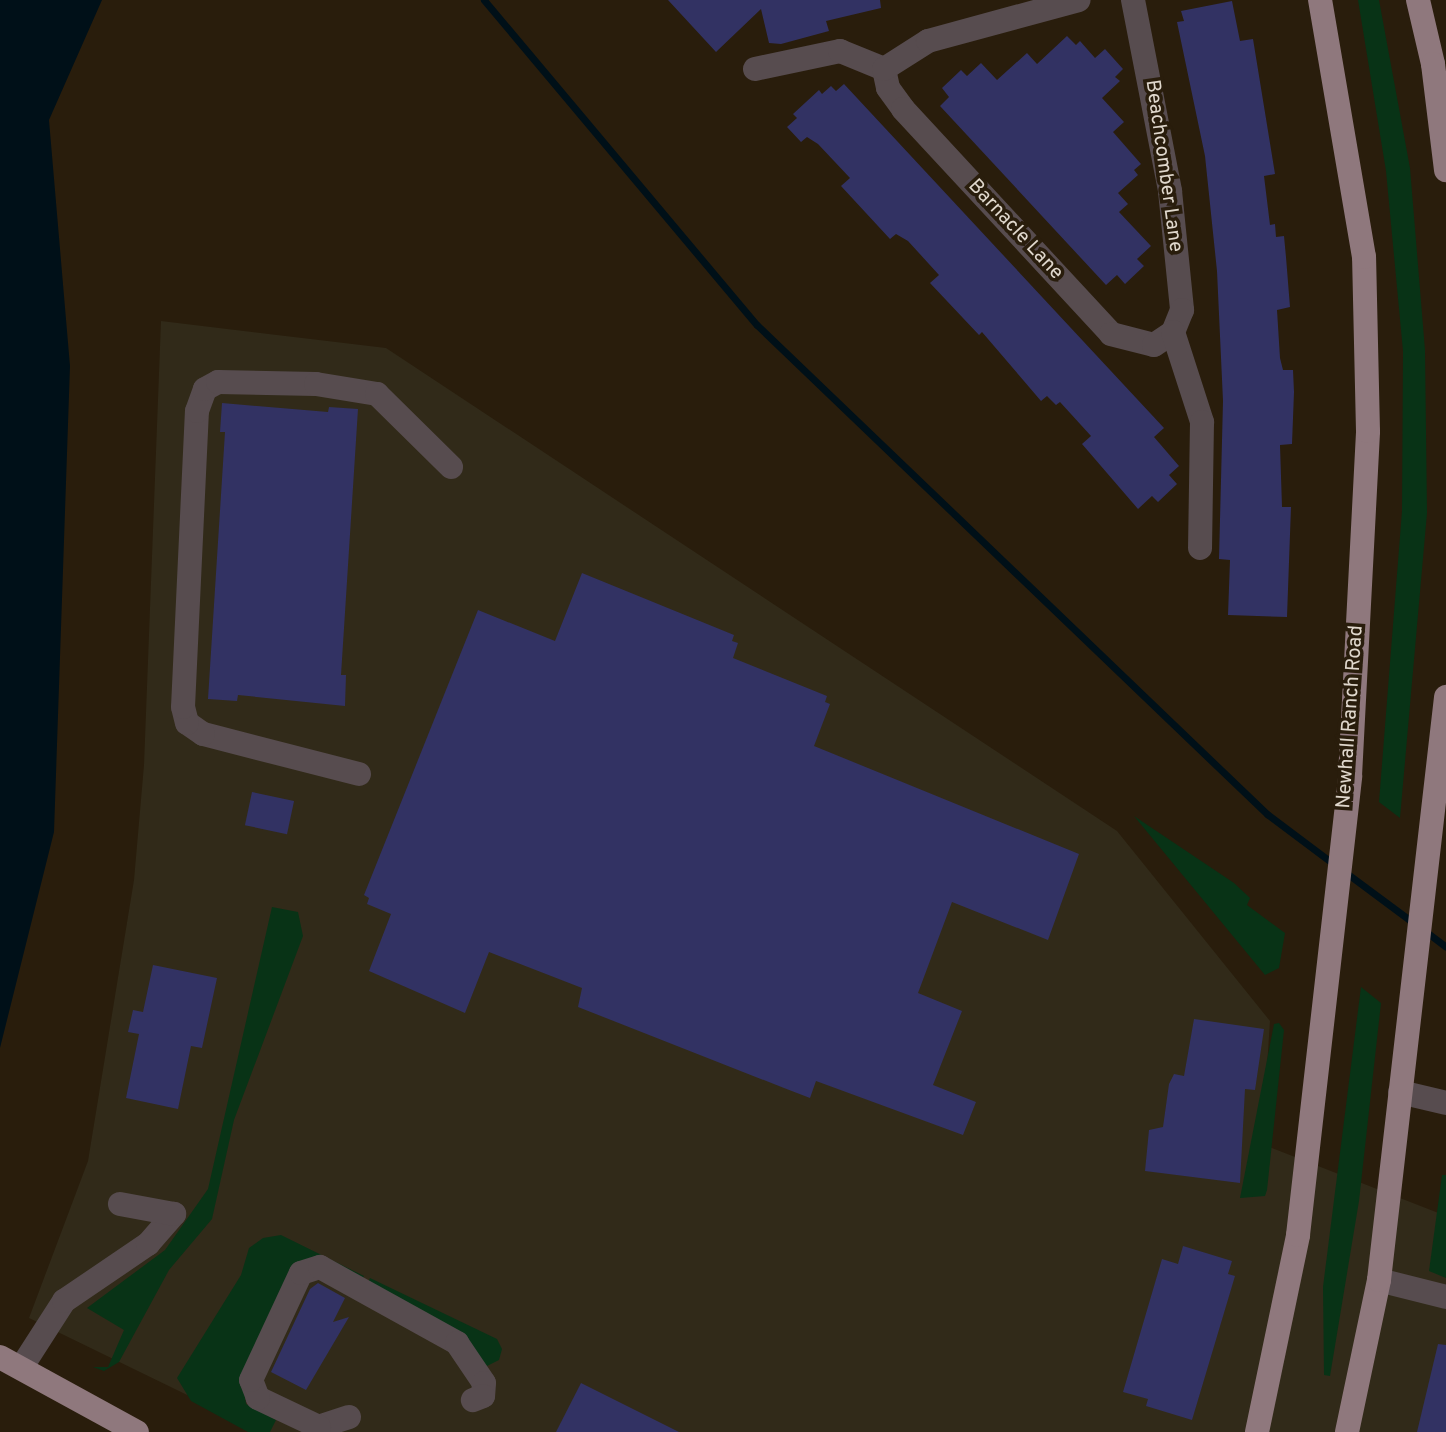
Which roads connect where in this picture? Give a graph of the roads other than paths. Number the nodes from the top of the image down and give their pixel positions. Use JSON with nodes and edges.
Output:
{"nodes":[{"id":1,"x":1079,"y":0,"type":"edge"},
{"id":2,"x":1133,"y":0,"type":"edge"},
{"id":3,"x":1320,"y":0,"type":"edge"},
{"id":4,"x":1418,"y":0,"type":"edge"},
{"id":5,"x":755,"y":69,"type":"dead end"},
{"id":6,"x":884,"y":69,"type":"junction"},
{"id":7,"x":1446,"y":170,"type":"edge"},
{"id":8,"x":1173,"y":332,"type":"junction"},
{"id":9,"x":451,"y":467,"type":"dead end"},
{"id":10,"x":1200,"y":548,"type":"dead end"},
{"id":11,"x":1446,"y":697,"type":"edge"},
{"id":12,"x":359,"y":774,"type":"dead end"},
{"id":13,"x":1400,"y":1092,"type":"junction"},
{"id":14,"x":1446,"y":1103,"type":"edge"},
{"id":15,"x":120,"y":1204,"type":"dead end"},
{"id":16,"x":1379,"y":1280,"type":"junction"},
{"id":17,"x":1446,"y":1297,"type":"edge"},
{"id":18,"x":11,"y":1362,"type":"edge"},
{"id":19,"x":473,"y":1400,"type":"dead end"},
{"id":20,"x":349,"y":1417,"type":"dead end"},
{"id":21,"x":126,"y":1429,"type":"edge"},
{"id":22,"x":1257,"y":1432,"type":"edge"},
{"id":23,"x":1347,"y":1432,"type":"edge"}],
"edges":[{"from":1,"to":6,"type":"street"},
{"from":2,"to":8,"type":"street","name":"Beachcomber Lane"},
{"from":3,"to":22,"type":"main road","name":"Newhall Ranch Road"},
{"from":4,"to":7,"type":"main road"},
{"from":5,"to":6,"type":"street"},
{"from":6,"to":8,"type":"street","name":"Barnacle Lane"},
{"from":8,"to":10,"type":"street"},
{"from":9,"to":12,"type":"street"},
{"from":11,"to":13,"type":"main road"},
{"from":13,"to":14,"type":"street"},
{"from":13,"to":16,"type":"main road"},
{"from":15,"to":18,"type":"street"},
{"from":16,"to":17,"type":"street"},
{"from":16,"to":23,"type":"main road"},
{"from":18,"to":21,"type":"main road"},
{"from":19,"to":20,"type":"street"}]}
